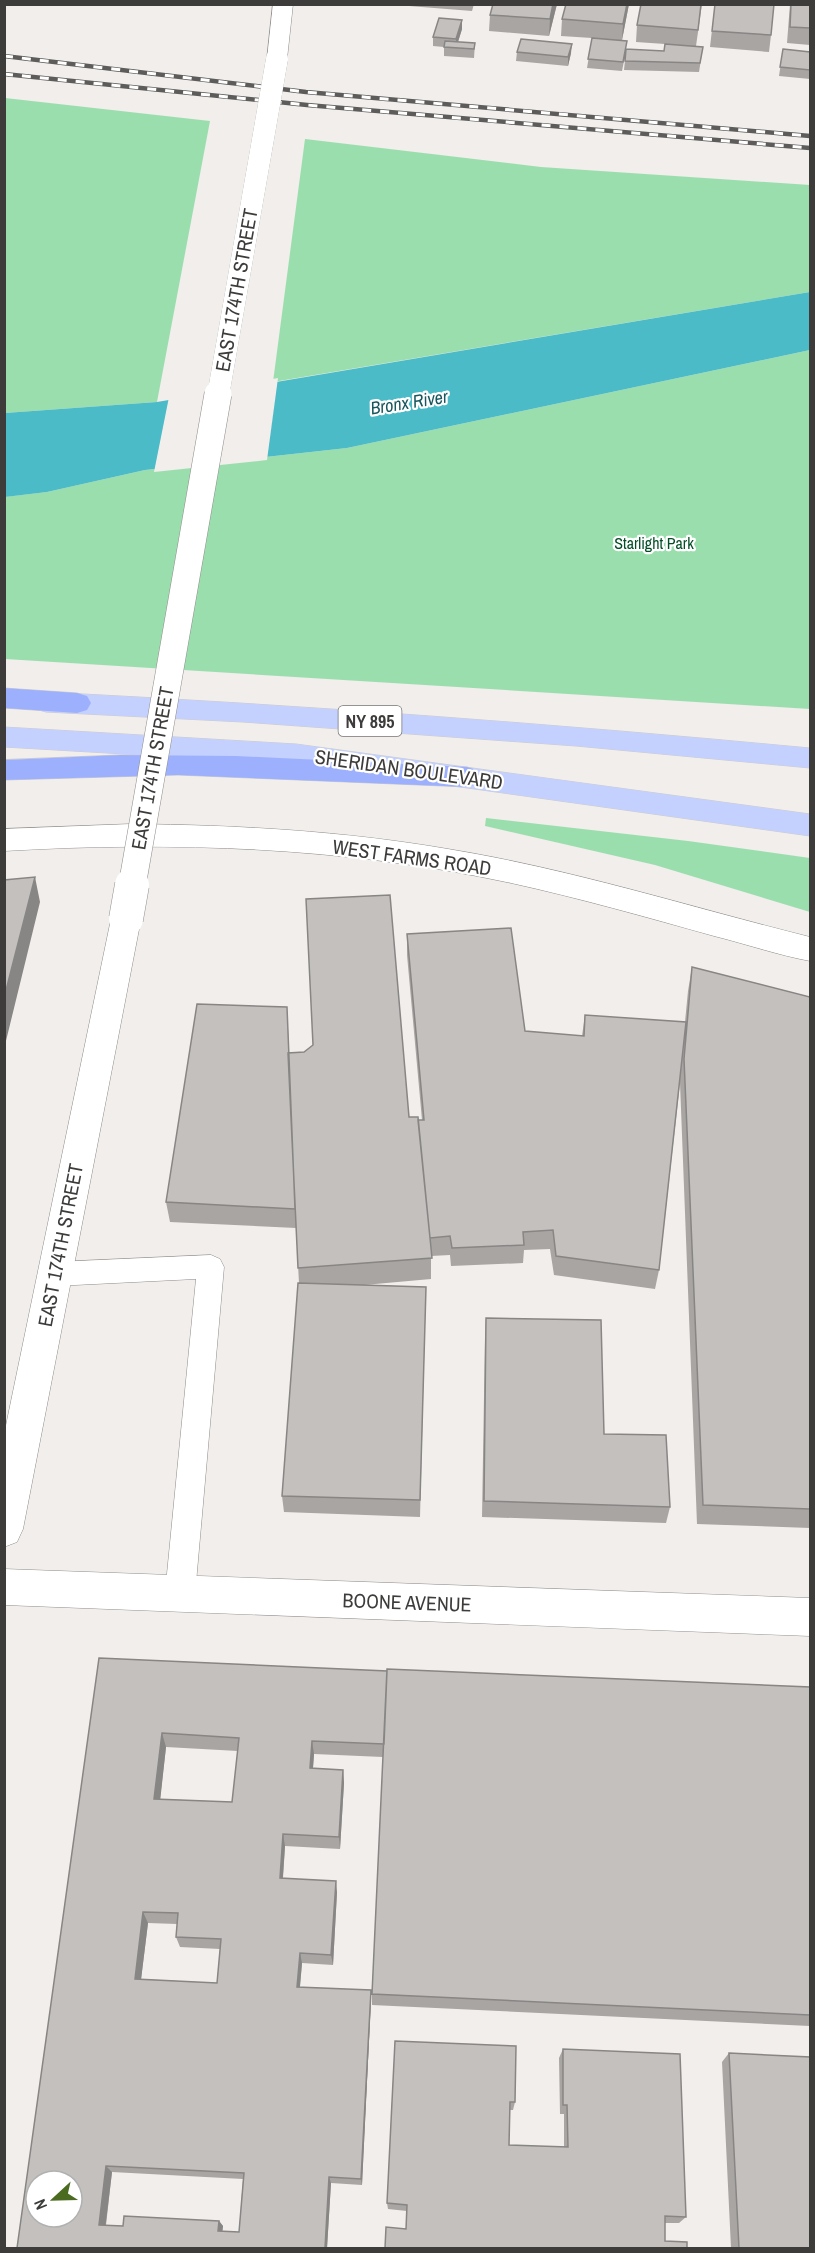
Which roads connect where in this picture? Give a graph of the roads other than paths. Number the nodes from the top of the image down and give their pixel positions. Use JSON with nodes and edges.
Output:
{"nodes":[{"id":1,"x":284,"y":4,"type":"edge"},
{"id":2,"x":4,"y":699,"type":"edge"},
{"id":3,"x":4,"y":737,"type":"edge"},
{"id":4,"x":810,"y":758,"type":"edge"},
{"id":5,"x":4,"y":770,"type":"edge"},
{"id":6,"x":467,"y":777,"type":"junction"},
{"id":7,"x":810,"y":825,"type":"edge"},
{"id":8,"x":4,"y":840,"type":"edge"},
{"id":9,"x":810,"y":949,"type":"edge"},
{"id":10,"x":54,"y":1275,"type":"junction"},
{"id":11,"x":4,"y":1529,"type":"edge"},
{"id":12,"x":4,"y":1587,"type":"edge"},
{"id":13,"x":180,"y":1594,"type":"junction"},
{"id":14,"x":810,"y":1617,"type":"edge"}],
"edges":[{"from":1,"to":10,"type":"main road","name":"EAST 174TH STREET","bridge":true},
{"from":2,"to":4,"type":"main road","name":"SHERIDAN BOULEVARD","number":"NY 895"},
{"from":3,"to":6,"type":"main road","name":"SHERIDAN BOULEVARD","number":"NY 895"},
{"from":5,"to":6,"type":"highway"},
{"from":6,"to":7,"type":"main road","name":"SHERIDAN BOULEVARD","number":"NY 895"},
{"from":8,"to":9,"type":"main road","name":"WEST FARMS ROAD"},
{"from":10,"to":11,"type":"main road","name":"EAST 174TH STREET"},
{"from":10,"to":13,"type":"lane"},
{"from":12,"to":13,"type":"main road","name":"BOONE AVENUE"},
{"from":13,"to":14,"type":"main road","name":"BOONE AVENUE"}]}
